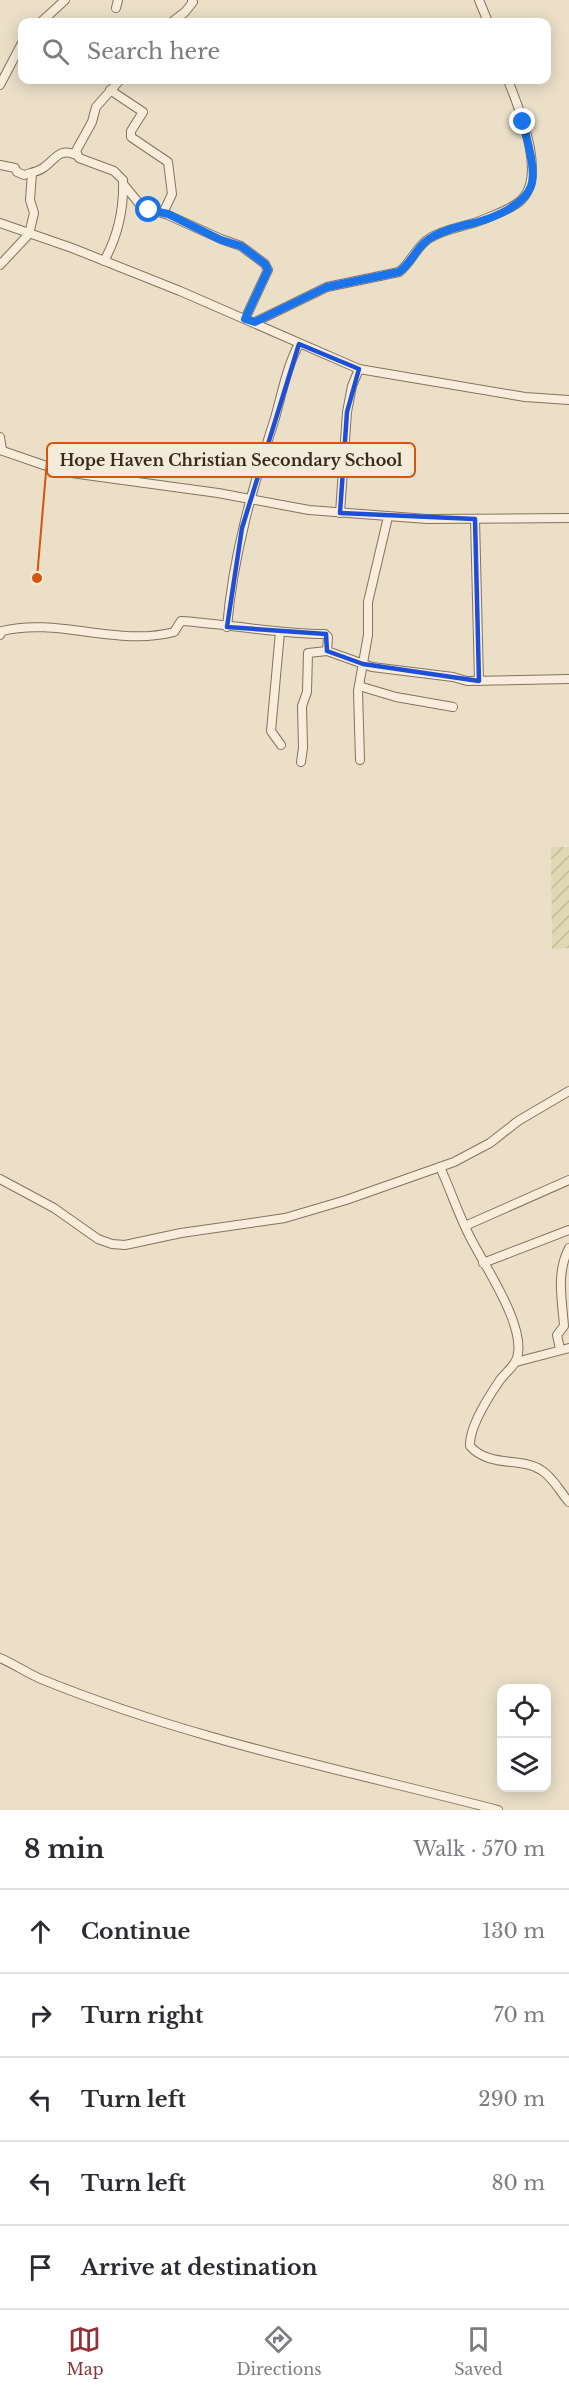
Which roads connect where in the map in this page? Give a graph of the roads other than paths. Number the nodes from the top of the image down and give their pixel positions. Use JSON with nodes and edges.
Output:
{"nodes":[{"id":1,"x":65,"y":0,"type":"edge"},
{"id":2,"x":479,"y":0,"type":"edge"},
{"id":3,"x":188,"y":2,"type":"edge"},
{"id":4,"x":45,"y":18,"type":"edge"},
{"id":5,"x":177,"y":18,"type":"edge"},
{"id":6,"x":486,"y":18,"type":"edge"},
{"id":7,"x":18,"y":51,"type":"edge"},
{"id":8,"x":116,"y":84,"type":"edge"},
{"id":9,"x":509,"y":84,"type":"edge"},
{"id":10,"x":0,"y":85,"type":"edge"},
{"id":11,"x":110,"y":90,"type":"junction"},
{"id":12,"x":76,"y":155,"type":"junction"},
{"id":13,"x":0,"y":165,"type":"edge"},
{"id":14,"x":32,"y":173,"type":"junction"},
{"id":15,"x":123,"y":184,"type":"junction"},
{"id":16,"x":163,"y":213,"type":"junction"},
{"id":17,"x":0,"y":223,"type":"edge"},
{"id":18,"x":29,"y":234,"type":"junction"},
{"id":19,"x":104,"y":261,"type":"junction"},
{"id":20,"x":0,"y":265,"type":"edge"},
{"id":21,"x":245,"y":319,"type":"junction"},
{"id":22,"x":255,"y":322,"type":"junction"},
{"id":23,"x":299,"y":344,"type":"junction"},
{"id":24,"x":359,"y":369,"type":"junction"},
{"id":25,"x":569,"y":400,"type":"edge"},
{"id":26,"x":0,"y":437,"type":"edge"},
{"id":27,"x":1,"y":450,"type":"edge"},
{"id":28,"x":249,"y":500,"type":"junction"},
{"id":29,"x":340,"y":513,"type":"junction"},
{"id":30,"x":388,"y":517,"type":"junction"},
{"id":31,"x":569,"y":518,"type":"edge"},
{"id":32,"x":475,"y":519,"type":"junction"},
{"id":33,"x":227,"y":627,"type":"junction"},
{"id":34,"x":280,"y":632,"type":"junction"},
{"id":35,"x":0,"y":635,"type":"edge"},
{"id":36,"x":327,"y":651,"type":"junction"},
{"id":37,"x":363,"y":664,"type":"junction"},
{"id":38,"x":569,"y":679,"type":"edge"},
{"id":39,"x":480,"y":681,"type":"junction"},
{"id":40,"x":359,"y":686,"type":"junction"},
{"id":41,"x":453,"y":707,"type":"dead end"},
{"id":42,"x":281,"y":745,"type":"dead end"},
{"id":43,"x":360,"y":760,"type":"dead end"},
{"id":44,"x":301,"y":762,"type":"dead end"},
{"id":45,"x":569,"y":1091,"type":"edge"},
{"id":46,"x":440,"y":1167,"type":"junction"},
{"id":47,"x":0,"y":1179,"type":"edge"},
{"id":48,"x":569,"y":1180,"type":"edge"},
{"id":49,"x":465,"y":1226,"type":"junction"},
{"id":50,"x":569,"y":1230,"type":"edge"},
{"id":51,"x":569,"y":1248,"type":"edge"},
{"id":52,"x":483,"y":1263,"type":"junction"},
{"id":53,"x":565,"y":1348,"type":"edge"},
{"id":54,"x":516,"y":1362,"type":"junction"},
{"id":55,"x":569,"y":1502,"type":"edge"},
{"id":56,"x":0,"y":1658,"type":"edge"},
{"id":57,"x":498,"y":1810,"type":"edge"}],
"edges":[{"from":1,"to":4,"type":"street"},
{"from":2,"to":6,"type":"street"},
{"from":3,"to":5,"type":"street"},
{"from":7,"to":10,"type":"street"},
{"from":8,"to":11,"type":"street"},
{"from":9,"to":22,"type":"street"},
{"from":11,"to":12,"type":"street"},
{"from":11,"to":16,"type":"street"},
{"from":12,"to":14,"type":"street"},
{"from":12,"to":15,"type":"street"},
{"from":13,"to":14,"type":"street"},
{"from":14,"to":18,"type":"street"},
{"from":15,"to":16,"type":"street"},
{"from":15,"to":19,"type":"street"},
{"from":16,"to":21,"type":"street"},
{"from":17,"to":18,"type":"street"},
{"from":18,"to":19,"type":"street"},
{"from":18,"to":20,"type":"street"},
{"from":19,"to":21,"type":"street"},
{"from":21,"to":22,"type":"street"},
{"from":22,"to":23,"type":"street"},
{"from":23,"to":24,"type":"street"},
{"from":23,"to":28,"type":"street"},
{"from":24,"to":25,"type":"street"},
{"from":24,"to":29,"type":"street"},
{"from":26,"to":27,"type":"street"},
{"from":27,"to":28,"type":"street"},
{"from":28,"to":29,"type":"street"},
{"from":28,"to":33,"type":"street"},
{"from":29,"to":30,"type":"street"},
{"from":30,"to":32,"type":"street"},
{"from":30,"to":37,"type":"street"},
{"from":31,"to":32,"type":"street"},
{"from":32,"to":39,"type":"street"},
{"from":33,"to":34,"type":"street"},
{"from":33,"to":35,"type":"street"},
{"from":34,"to":36,"type":"street"},
{"from":34,"to":42,"type":"street"},
{"from":36,"to":37,"type":"street"},
{"from":36,"to":44,"type":"street"},
{"from":37,"to":39,"type":"street"},
{"from":37,"to":40,"type":"street"},
{"from":38,"to":39,"type":"street"},
{"from":40,"to":41,"type":"street"},
{"from":40,"to":43,"type":"street"},
{"from":45,"to":46,"type":"street"},
{"from":46,"to":47,"type":"street"},
{"from":46,"to":49,"type":"street"},
{"from":48,"to":49,"type":"street"},
{"from":49,"to":52,"type":"street"},
{"from":50,"to":52,"type":"street"},
{"from":51,"to":53,"type":"street"},
{"from":52,"to":54,"type":"street"},
{"from":53,"to":54,"type":"street"},
{"from":54,"to":55,"type":"street"},
{"from":56,"to":57,"type":"street"}]}
